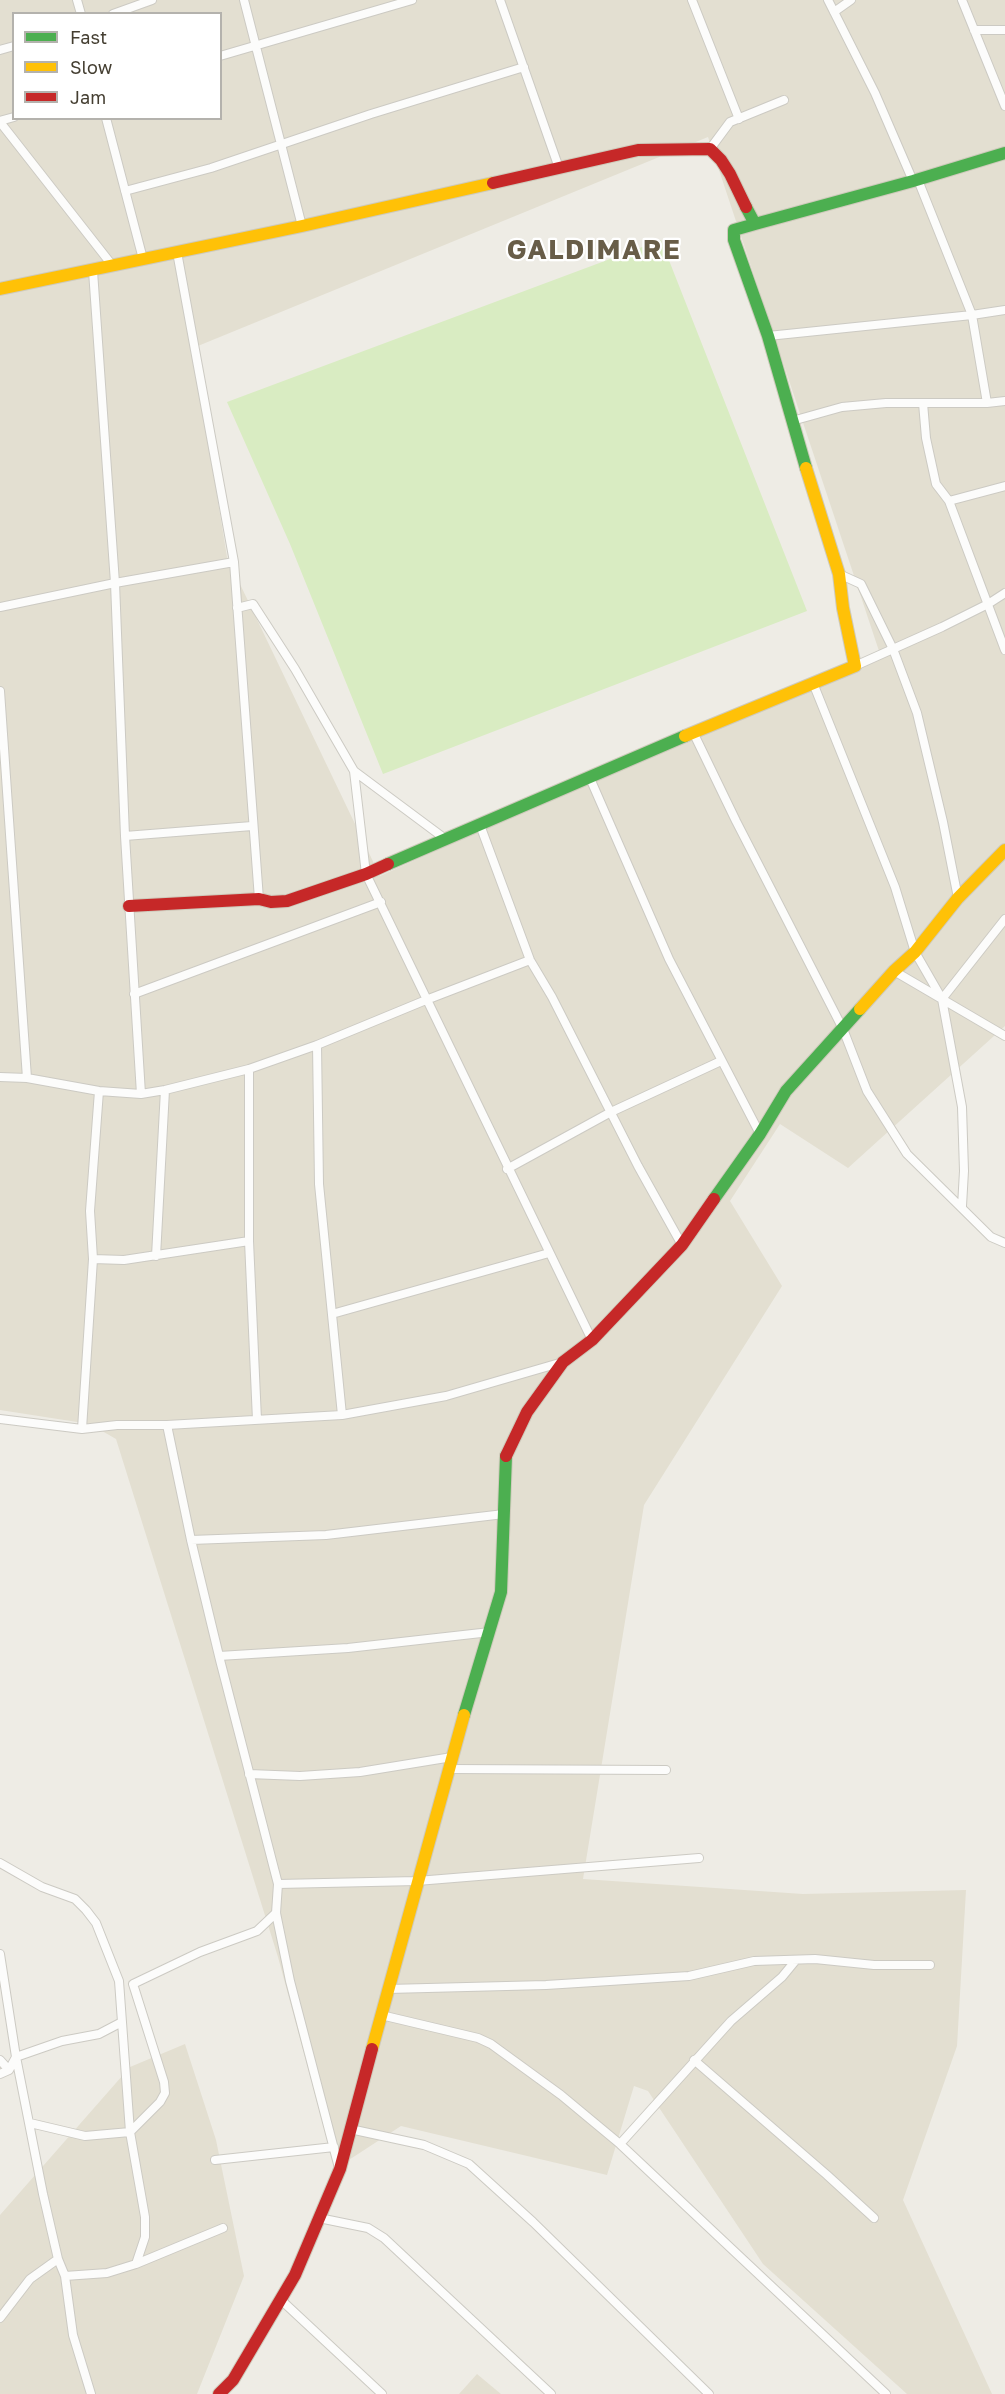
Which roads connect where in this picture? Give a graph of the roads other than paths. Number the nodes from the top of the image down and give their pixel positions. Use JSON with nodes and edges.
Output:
{"nodes":[{"id":1,"x":153,"y":0,"type":"edge"},
{"id":2,"x":244,"y":0,"type":"edge"},
{"id":3,"x":412,"y":0,"type":"edge"},
{"id":4,"x":500,"y":0,"type":"edge"},
{"id":5,"x":693,"y":0,"type":"edge"},
{"id":6,"x":828,"y":0,"type":"edge"},
{"id":7,"x":851,"y":0,"type":"edge"},
{"id":8,"x":962,"y":0,"type":"edge"},
{"id":9,"x":119,"y":12,"type":"edge"},
{"id":10,"x":834,"y":12,"type":"junction"},
{"id":11,"x":974,"y":30,"type":"junction"},
{"id":12,"x":1005,"y":30,"type":"edge"},
{"id":13,"x":255,"y":46,"type":"junction"},
{"id":14,"x":222,"y":55,"type":"edge"},
{"id":15,"x":524,"y":68,"type":"junction"},
{"id":16,"x":784,"y":100,"type":"dead end"},
{"id":17,"x":1005,"y":106,"type":"edge"},
{"id":18,"x":739,"y":119,"type":"junction"},
{"id":19,"x":107,"y":120,"type":"edge"},
{"id":20,"x":0,"y":121,"type":"edge"},
{"id":21,"x":281,"y":145,"type":"junction"},
{"id":22,"x":710,"y":149,"type":"junction"},
{"id":23,"x":1005,"y":153,"type":"edge"},
{"id":24,"x":559,"y":168,"type":"junction"},
{"id":25,"x":916,"y":180,"type":"junction"},
{"id":26,"x":125,"y":191,"type":"junction"},
{"id":27,"x":755,"y":224,"type":"junction"},
{"id":28,"x":302,"y":226,"type":"junction"},
{"id":29,"x":177,"y":252,"type":"junction"},
{"id":30,"x":142,"y":259,"type":"junction"},
{"id":31,"x":112,"y":265,"type":"junction"},
{"id":32,"x":93,"y":271,"type":"junction"},
{"id":33,"x":0,"y":289,"type":"edge"},
{"id":34,"x":1005,"y":310,"type":"edge"},
{"id":35,"x":972,"y":315,"type":"junction"},
{"id":36,"x":768,"y":336,"type":"junction"},
{"id":37,"x":1005,"y":401,"type":"edge"},
{"id":38,"x":923,"y":403,"type":"junction"},
{"id":39,"x":987,"y":403,"type":"junction"},
{"id":40,"x":792,"y":422,"type":"junction"},
{"id":41,"x":1005,"y":486,"type":"edge"},
{"id":42,"x":949,"y":501,"type":"junction"},
{"id":43,"x":234,"y":562,"type":"junction"},
{"id":44,"x":839,"y":573,"type":"junction"},
{"id":45,"x":114,"y":583,"type":"junction"},
{"id":46,"x":1005,"y":593,"type":"edge"},
{"id":47,"x":988,"y":604,"type":"junction"},
{"id":48,"x":0,"y":607,"type":"edge"},
{"id":49,"x":237,"y":608,"type":"junction"},
{"id":50,"x":893,"y":650,"type":"junction"},
{"id":51,"x":1005,"y":650,"type":"edge"},
{"id":52,"x":855,"y":666,"type":"junction"},
{"id":53,"x":813,"y":683,"type":"junction"},
{"id":54,"x":0,"y":691,"type":"edge"},
{"id":55,"x":693,"y":732,"type":"junction"},
{"id":56,"x":354,"y":771,"type":"junction"},
{"id":57,"x":589,"y":776,"type":"junction"},
{"id":58,"x":480,"y":825,"type":"junction"},
{"id":59,"x":252,"y":826,"type":"junction"},
{"id":60,"x":125,"y":836,"type":"junction"},
{"id":61,"x":444,"y":838,"type":"junction"},
{"id":62,"x":1005,"y":850,"type":"edge"},
{"id":63,"x":366,"y":874,"type":"junction"},
{"id":64,"x":958,"y":898,"type":"junction"},
{"id":65,"x":259,"y":899,"type":"junction"},
{"id":66,"x":381,"y":902,"type":"junction"},
{"id":67,"x":129,"y":906,"type":"junction"},
{"id":68,"x":1005,"y":919,"type":"edge"},
{"id":69,"x":915,"y":952,"type":"junction"},
{"id":70,"x":530,"y":960,"type":"junction"},
{"id":71,"x":894,"y":970,"type":"junction"},
{"id":72,"x":134,"y":994,"type":"junction"},
{"id":73,"x":942,"y":999,"type":"junction"},
{"id":74,"x":426,"y":1000,"type":"junction"},
{"id":75,"x":843,"y":1029,"type":"junction"},
{"id":76,"x":1005,"y":1036,"type":"edge"},
{"id":77,"x":317,"y":1045,"type":"junction"},
{"id":78,"x":720,"y":1061,"type":"junction"},
{"id":79,"x":249,"y":1069,"type":"junction"},
{"id":80,"x":0,"y":1077,"type":"edge"},
{"id":81,"x":27,"y":1078,"type":"junction"},
{"id":82,"x":165,"y":1090,"type":"junction"},
{"id":83,"x":99,"y":1091,"type":"junction"},
{"id":84,"x":141,"y":1094,"type":"junction"},
{"id":85,"x":611,"y":1112,"type":"junction"},
{"id":86,"x":760,"y":1134,"type":"junction"},
{"id":87,"x":507,"y":1169,"type":"junction"},
{"id":88,"x":962,"y":1206,"type":"junction"},
{"id":89,"x":249,"y":1240,"type":"junction"},
{"id":90,"x":1005,"y":1243,"type":"edge"},
{"id":91,"x":682,"y":1245,"type":"junction"},
{"id":92,"x":549,"y":1253,"type":"junction"},
{"id":93,"x":156,"y":1256,"type":"junction"},
{"id":94,"x":93,"y":1259,"type":"junction"},
{"id":95,"x":332,"y":1314,"type":"junction"},
{"id":96,"x":592,"y":1340,"type":"junction"},
{"id":97,"x":563,"y":1362,"type":"junction"},
{"id":98,"x":342,"y":1415,"type":"junction"},
{"id":99,"x":0,"y":1419,"type":"edge"},
{"id":100,"x":257,"y":1420,"type":"junction"},
{"id":101,"x":167,"y":1425,"type":"junction"},
{"id":102,"x":82,"y":1429,"type":"junction"},
{"id":103,"x":504,"y":1514,"type":"junction"},
{"id":104,"x":191,"y":1540,"type":"junction"},
{"id":105,"x":490,"y":1632,"type":"junction"},
{"id":106,"x":219,"y":1656,"type":"junction"},
{"id":107,"x":450,"y":1763,"type":"junction"},
{"id":108,"x":666,"y":1770,"type":"dead end"},
{"id":109,"x":249,"y":1774,"type":"junction"},
{"id":110,"x":699,"y":1858,"type":"dead end"},
{"id":111,"x":0,"y":1863,"type":"edge"},
{"id":112,"x":417,"y":1881,"type":"junction"},
{"id":113,"x":278,"y":1884,"type":"junction"},
{"id":114,"x":276,"y":1913,"type":"junction"},
{"id":115,"x":0,"y":1954,"type":"edge"},
{"id":116,"x":796,"y":1960,"type":"junction"},
{"id":117,"x":930,"y":1965,"type":"dead end"},
{"id":118,"x":119,"y":1981,"type":"junction"},
{"id":119,"x":133,"y":1984,"type":"junction"},
{"id":120,"x":388,"y":1989,"type":"junction"},
{"id":121,"x":381,"y":2015,"type":"junction"},
{"id":122,"x":120,"y":2023,"type":"junction"},
{"id":123,"x":16,"y":2057,"type":"junction"},
{"id":124,"x":0,"y":2060,"type":"edge"},
{"id":125,"x":694,"y":2060,"type":"junction"},
{"id":126,"x":9,"y":2070,"type":"junction"},
{"id":127,"x":0,"y":2074,"type":"edge"},
{"id":128,"x":30,"y":2122,"type":"junction"},
{"id":129,"x":350,"y":2129,"type":"junction"},
{"id":130,"x":129,"y":2132,"type":"junction"},
{"id":131,"x":620,"y":2144,"type":"junction"},
{"id":132,"x":334,"y":2147,"type":"junction"},
{"id":133,"x":215,"y":2160,"type":"dead end"},
{"id":134,"x":340,"y":2169,"type":"junction"},
{"id":135,"x":319,"y":2218,"type":"junction"},
{"id":136,"x":874,"y":2218,"type":"dead end"},
{"id":137,"x":223,"y":2228,"type":"dead end"},
{"id":138,"x":58,"y":2259,"type":"junction"},
{"id":139,"x":136,"y":2265,"type":"junction"},
{"id":140,"x":65,"y":2276,"type":"junction"},
{"id":141,"x":280,"y":2299,"type":"junction"},
{"id":142,"x":0,"y":2318,"type":"edge"},
{"id":143,"x":91,"y":2394,"type":"edge"},
{"id":144,"x":219,"y":2394,"type":"edge"},
{"id":145,"x":382,"y":2394,"type":"edge"},
{"id":146,"x":551,"y":2394,"type":"edge"},
{"id":147,"x":709,"y":2394,"type":"edge"},
{"id":148,"x":886,"y":2394,"type":"edge"}],
"edges":[{"from":1,"to":9,"type":"street"},
{"from":2,"to":13,"type":"street"},
{"from":3,"to":13,"type":"street"},
{"from":4,"to":15,"type":"street"},
{"from":5,"to":18,"type":"street"},
{"from":6,"to":10,"type":"street"},
{"from":7,"to":10,"type":"street"},
{"from":8,"to":11,"type":"street"},
{"from":10,"to":25,"type":"street"},
{"from":11,"to":12,"type":"street"},
{"from":11,"to":17,"type":"street"},
{"from":13,"to":14,"type":"street"},
{"from":13,"to":21,"type":"street"},
{"from":15,"to":21,"type":"street"},
{"from":15,"to":24,"type":"street"},
{"from":16,"to":18,"type":"street"},
{"from":18,"to":22,"type":"street"},
{"from":19,"to":26,"type":"street"},
{"from":20,"to":31,"type":"street"},
{"from":21,"to":26,"type":"street"},
{"from":21,"to":28,"type":"street"},
{"from":22,"to":24,"type":"street"},
{"from":22,"to":27,"type":"street"},
{"from":23,"to":25,"type":"street"},
{"from":24,"to":28,"type":"street"},
{"from":25,"to":27,"type":"street"},
{"from":25,"to":35,"type":"street"},
{"from":26,"to":30,"type":"street"},
{"from":27,"to":36,"type":"street"},
{"from":28,"to":29,"type":"street"},
{"from":29,"to":30,"type":"street"},
{"from":29,"to":43,"type":"street"},
{"from":30,"to":31,"type":"street"},
{"from":31,"to":32,"type":"street"},
{"from":32,"to":33,"type":"street"},
{"from":32,"to":45,"type":"street"},
{"from":34,"to":35,"type":"street"},
{"from":35,"to":36,"type":"street"},
{"from":35,"to":39,"type":"street"},
{"from":36,"to":40,"type":"street"},
{"from":37,"to":39,"type":"street"},
{"from":38,"to":39,"type":"street"},
{"from":38,"to":40,"type":"street"},
{"from":38,"to":42,"type":"street"},
{"from":40,"to":44,"type":"street"},
{"from":41,"to":42,"type":"street"},
{"from":42,"to":47,"type":"street"},
{"from":43,"to":45,"type":"street"},
{"from":43,"to":49,"type":"street"},
{"from":44,"to":50,"type":"street"},
{"from":44,"to":52,"type":"street"},
{"from":45,"to":48,"type":"street"},
{"from":45,"to":60,"type":"street"},
{"from":46,"to":47,"type":"street"},
{"from":47,"to":50,"type":"street"},
{"from":47,"to":51,"type":"street"},
{"from":49,"to":56,"type":"street"},
{"from":49,"to":59,"type":"street"},
{"from":50,"to":52,"type":"street"},
{"from":50,"to":64,"type":"street"},
{"from":52,"to":53,"type":"street"},
{"from":53,"to":55,"type":"street"},
{"from":53,"to":69,"type":"street"},
{"from":54,"to":81,"type":"street"},
{"from":55,"to":57,"type":"street"},
{"from":55,"to":75,"type":"street"},
{"from":56,"to":61,"type":"street"},
{"from":56,"to":63,"type":"street"},
{"from":57,"to":58,"type":"street"},
{"from":57,"to":78,"type":"street"},
{"from":58,"to":61,"type":"street"},
{"from":58,"to":70,"type":"street"},
{"from":59,"to":60,"type":"street"},
{"from":59,"to":65,"type":"street"},
{"from":60,"to":67,"type":"street"},
{"from":61,"to":63,"type":"street"},
{"from":62,"to":64,"type":"street"},
{"from":63,"to":65,"type":"street"},
{"from":63,"to":66,"type":"street"},
{"from":64,"to":69,"type":"street"},
{"from":65,"to":67,"type":"street"},
{"from":66,"to":72,"type":"street"},
{"from":66,"to":74,"type":"street"},
{"from":67,"to":72,"type":"street"},
{"from":68,"to":73,"type":"street"},
{"from":69,"to":71,"type":"street"},
{"from":69,"to":73,"type":"street"},
{"from":70,"to":74,"type":"street"},
{"from":70,"to":85,"type":"street"},
{"from":71,"to":73,"type":"street"},
{"from":71,"to":75,"type":"street"},
{"from":72,"to":84,"type":"street"},
{"from":73,"to":76,"type":"street"},
{"from":73,"to":88,"type":"street"},
{"from":74,"to":77,"type":"street"},
{"from":74,"to":87,"type":"street"},
{"from":75,"to":86,"type":"street"},
{"from":75,"to":88,"type":"street"},
{"from":77,"to":79,"type":"street"},
{"from":77,"to":95,"type":"street"},
{"from":78,"to":85,"type":"street"},
{"from":78,"to":86,"type":"street"},
{"from":79,"to":82,"type":"street"},
{"from":79,"to":89,"type":"street"},
{"from":80,"to":81,"type":"street"},
{"from":81,"to":83,"type":"street"},
{"from":82,"to":84,"type":"street"},
{"from":82,"to":93,"type":"street"},
{"from":83,"to":84,"type":"street"},
{"from":83,"to":94,"type":"street"},
{"from":85,"to":87,"type":"street"},
{"from":85,"to":91,"type":"street"},
{"from":86,"to":91,"type":"street"},
{"from":87,"to":92,"type":"street"},
{"from":88,"to":90,"type":"street"},
{"from":89,"to":93,"type":"street"},
{"from":89,"to":100,"type":"street"},
{"from":91,"to":96,"type":"street"},
{"from":92,"to":95,"type":"street"},
{"from":92,"to":96,"type":"street"},
{"from":93,"to":94,"type":"street"},
{"from":94,"to":102,"type":"street"},
{"from":95,"to":98,"type":"street"},
{"from":96,"to":97,"type":"street"},
{"from":97,"to":98,"type":"street"},
{"from":97,"to":103,"type":"street"},
{"from":98,"to":100,"type":"street"},
{"from":99,"to":102,"type":"street"},
{"from":100,"to":101,"type":"street"},
{"from":101,"to":102,"type":"street"},
{"from":101,"to":104,"type":"street"},
{"from":103,"to":104,"type":"street"},
{"from":103,"to":105,"type":"street"},
{"from":104,"to":106,"type":"street"},
{"from":105,"to":106,"type":"street"},
{"from":105,"to":107,"type":"street"},
{"from":106,"to":109,"type":"street"},
{"from":107,"to":108,"type":"street"},
{"from":107,"to":109,"type":"street"},
{"from":107,"to":112,"type":"street"},
{"from":109,"to":113,"type":"street"},
{"from":110,"to":112,"type":"street"},
{"from":111,"to":118,"type":"street"},
{"from":112,"to":113,"type":"street"},
{"from":112,"to":120,"type":"street"},
{"from":113,"to":114,"type":"street"},
{"from":114,"to":119,"type":"street"},
{"from":114,"to":132,"type":"street"},
{"from":115,"to":123,"type":"street"},
{"from":116,"to":117,"type":"street"},
{"from":116,"to":120,"type":"street"},
{"from":116,"to":125,"type":"street"},
{"from":118,"to":119,"type":"street"},
{"from":118,"to":122,"type":"street"},
{"from":119,"to":130,"type":"street"},
{"from":120,"to":121,"type":"street"},
{"from":121,"to":129,"type":"street"},
{"from":121,"to":131,"type":"street"},
{"from":122,"to":123,"type":"street"},
{"from":122,"to":130,"type":"street"},
{"from":123,"to":126,"type":"street"},
{"from":123,"to":128,"type":"street"},
{"from":124,"to":126,"type":"street"},
{"from":125,"to":131,"type":"street"},
{"from":125,"to":136,"type":"street"},
{"from":126,"to":127,"type":"street"},
{"from":128,"to":130,"type":"street"},
{"from":128,"to":138,"type":"street"},
{"from":129,"to":134,"type":"street"},
{"from":129,"to":147,"type":"street"},
{"from":130,"to":139,"type":"street"},
{"from":131,"to":148,"type":"street"},
{"from":132,"to":133,"type":"street"},
{"from":132,"to":134,"type":"street"},
{"from":134,"to":135,"type":"street"},
{"from":135,"to":141,"type":"street"},
{"from":135,"to":146,"type":"street"},
{"from":137,"to":139,"type":"street"},
{"from":138,"to":140,"type":"street"},
{"from":138,"to":142,"type":"street"},
{"from":139,"to":140,"type":"street"},
{"from":140,"to":143,"type":"street"},
{"from":141,"to":144,"type":"street"},
{"from":141,"to":145,"type":"street"}]}
